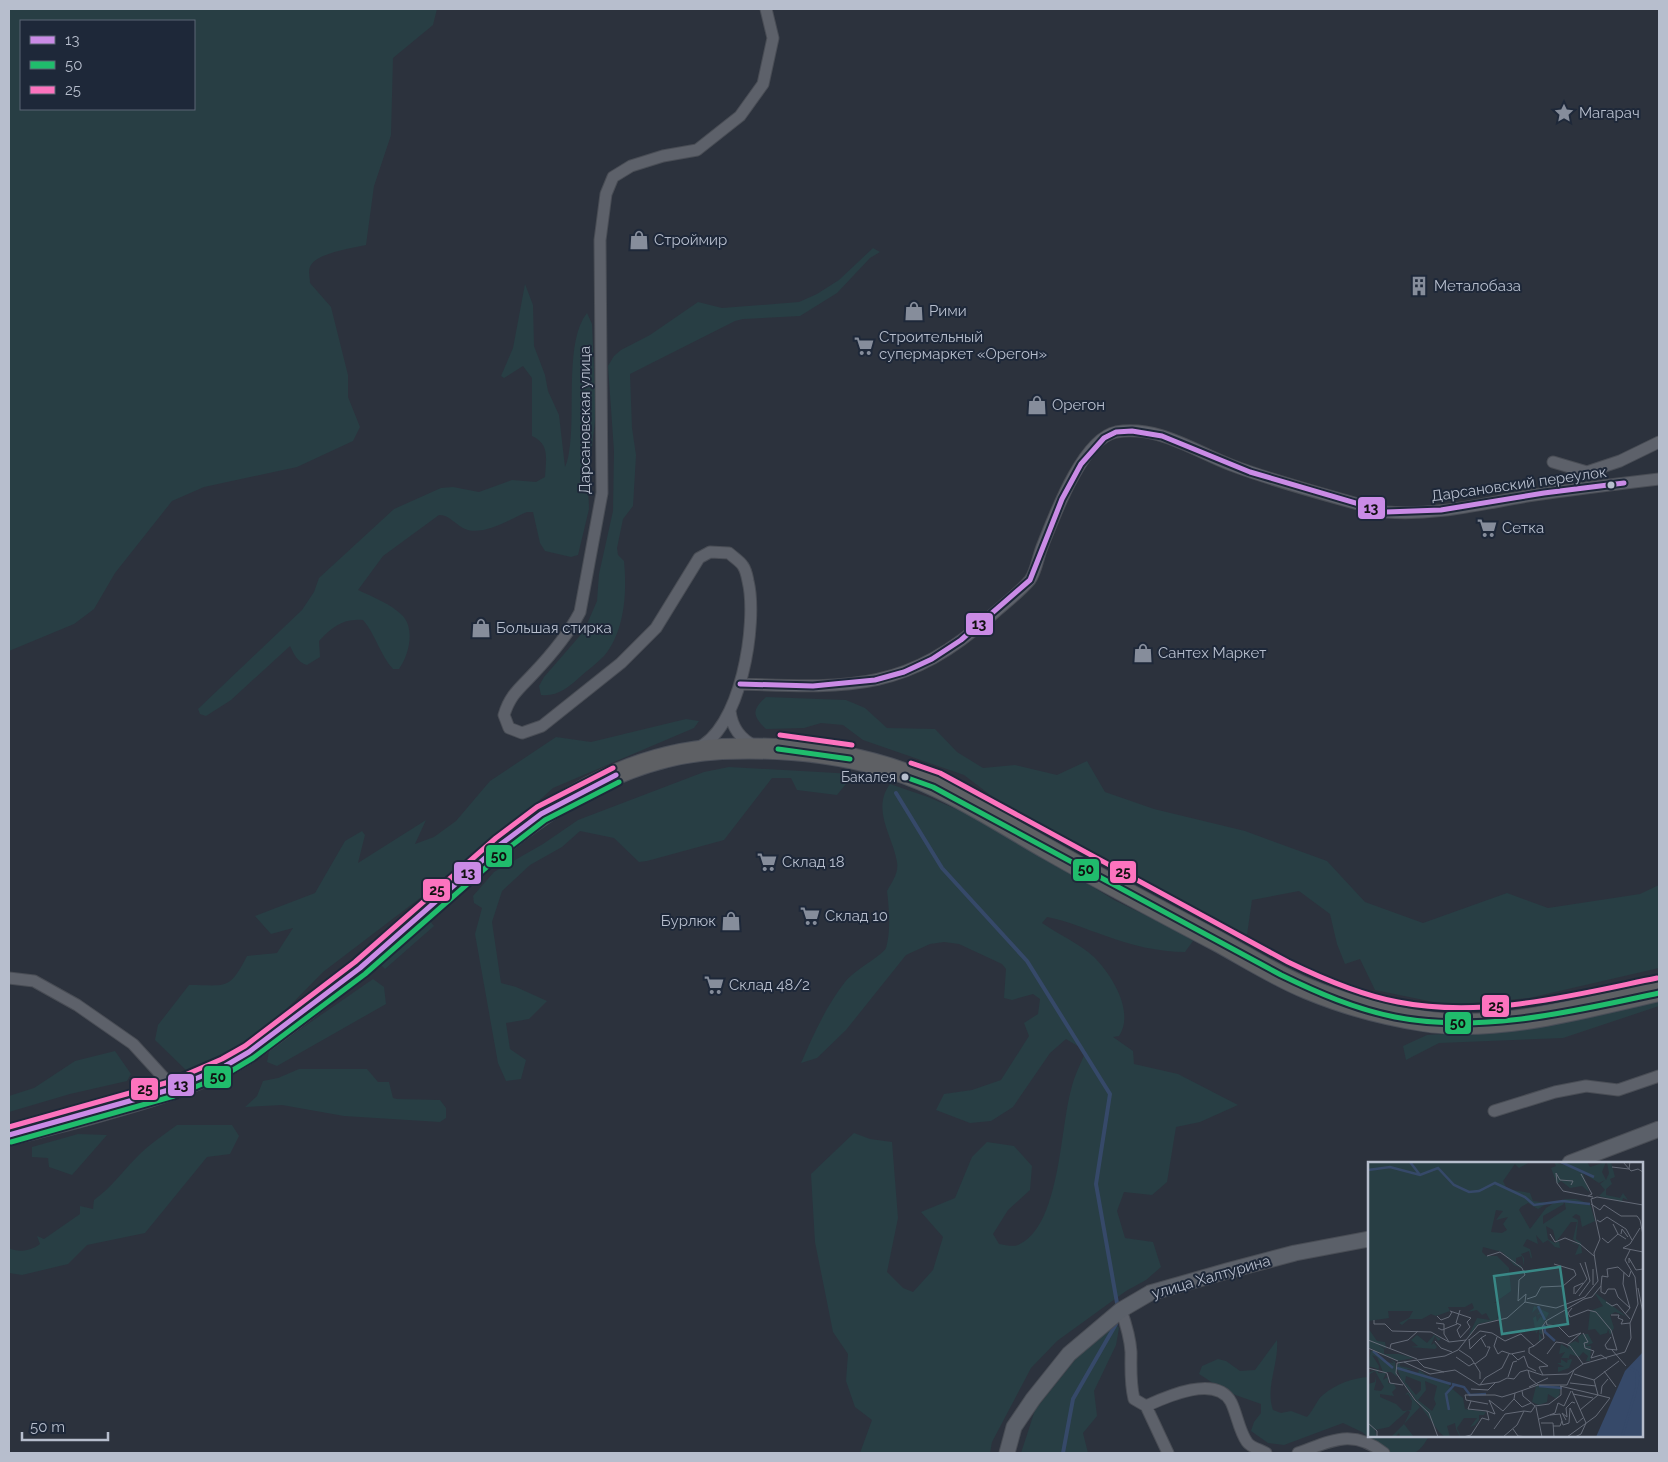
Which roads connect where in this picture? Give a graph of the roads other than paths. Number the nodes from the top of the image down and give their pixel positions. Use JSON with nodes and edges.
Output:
{"nodes":[{"id":1,"x":766,"y":9,"type":"edge"},
{"id":2,"x":1659,"y":442,"type":"edge"},
{"id":3,"x":1554,"y":462,"type":"dead end"},
{"id":4,"x":1659,"y":479,"type":"edge"},
{"id":5,"x":740,"y":684,"type":"junction"},
{"id":6,"x":730,"y":711,"type":"junction"},
{"id":7,"x":762,"y":744,"type":"junction"},
{"id":8,"x":705,"y":745,"type":"junction"},
{"id":9,"x":683,"y":753,"type":"junction"},
{"id":10,"x":910,"y":773,"type":"junction"},
{"id":11,"x":9,"y":978,"type":"edge"},
{"id":12,"x":1659,"y":985,"type":"edge"},
{"id":13,"x":1659,"y":991,"type":"edge"},
{"id":14,"x":1659,"y":1076,"type":"edge"},
{"id":15,"x":165,"y":1079,"type":"junction"},
{"id":16,"x":1494,"y":1111,"type":"dead end"},
{"id":17,"x":9,"y":1124,"type":"edge"},
{"id":18,"x":1659,"y":1128,"type":"edge"},
{"id":19,"x":9,"y":1135,"type":"edge"},
{"id":20,"x":1573,"y":1162,"type":"edge"},
{"id":21,"x":1368,"y":1240,"type":"edge"},
{"id":22,"x":1121,"y":1310,"type":"junction"},
{"id":23,"x":1146,"y":1406,"type":"junction"},
{"id":24,"x":1007,"y":1453,"type":"edge"},
{"id":25,"x":1168,"y":1453,"type":"edge"},
{"id":26,"x":1266,"y":1453,"type":"edge"},
{"id":27,"x":1298,"y":1453,"type":"edge"},
{"id":28,"x":1384,"y":1453,"type":"edge"}],
"edges":[{"from":1,"to":5,"type":"street","name":"Дарсановская улица"},
{"from":2,"to":3,"type":"street"},
{"from":4,"to":5,"type":"street","name":"Дарсановский переулок"},
{"from":5,"to":6,"type":"street","name":"Дарсановская улица"},
{"from":6,"to":7,"type":"street"},
{"from":6,"to":8,"type":"street","name":"Дарсановская улица"},
{"from":7,"to":8,"type":"highway"},
{"from":7,"to":9,"type":"highway"},
{"from":7,"to":10,"type":"highway"},
{"from":7,"to":10,"type":"highway"},
{"from":8,"to":9,"type":"street"},
{"from":8,"to":15,"type":"highway"},
{"from":9,"to":19,"type":"highway"},
{"from":10,"to":12,"type":"highway"},
{"from":10,"to":13,"type":"highway"},
{"from":11,"to":15,"type":"street"},
{"from":14,"to":16,"type":"street"},
{"from":15,"to":17,"type":"highway"},
{"from":18,"to":20,"type":"street"},
{"from":21,"to":22,"type":"street","name":"улица Халтурина"},
{"from":22,"to":23,"type":"street"},
{"from":22,"to":24,"type":"street","name":"улица Халтурина"},
{"from":23,"to":25,"type":"street"},
{"from":23,"to":26,"type":"street"},
{"from":27,"to":28,"type":"street"}]}
